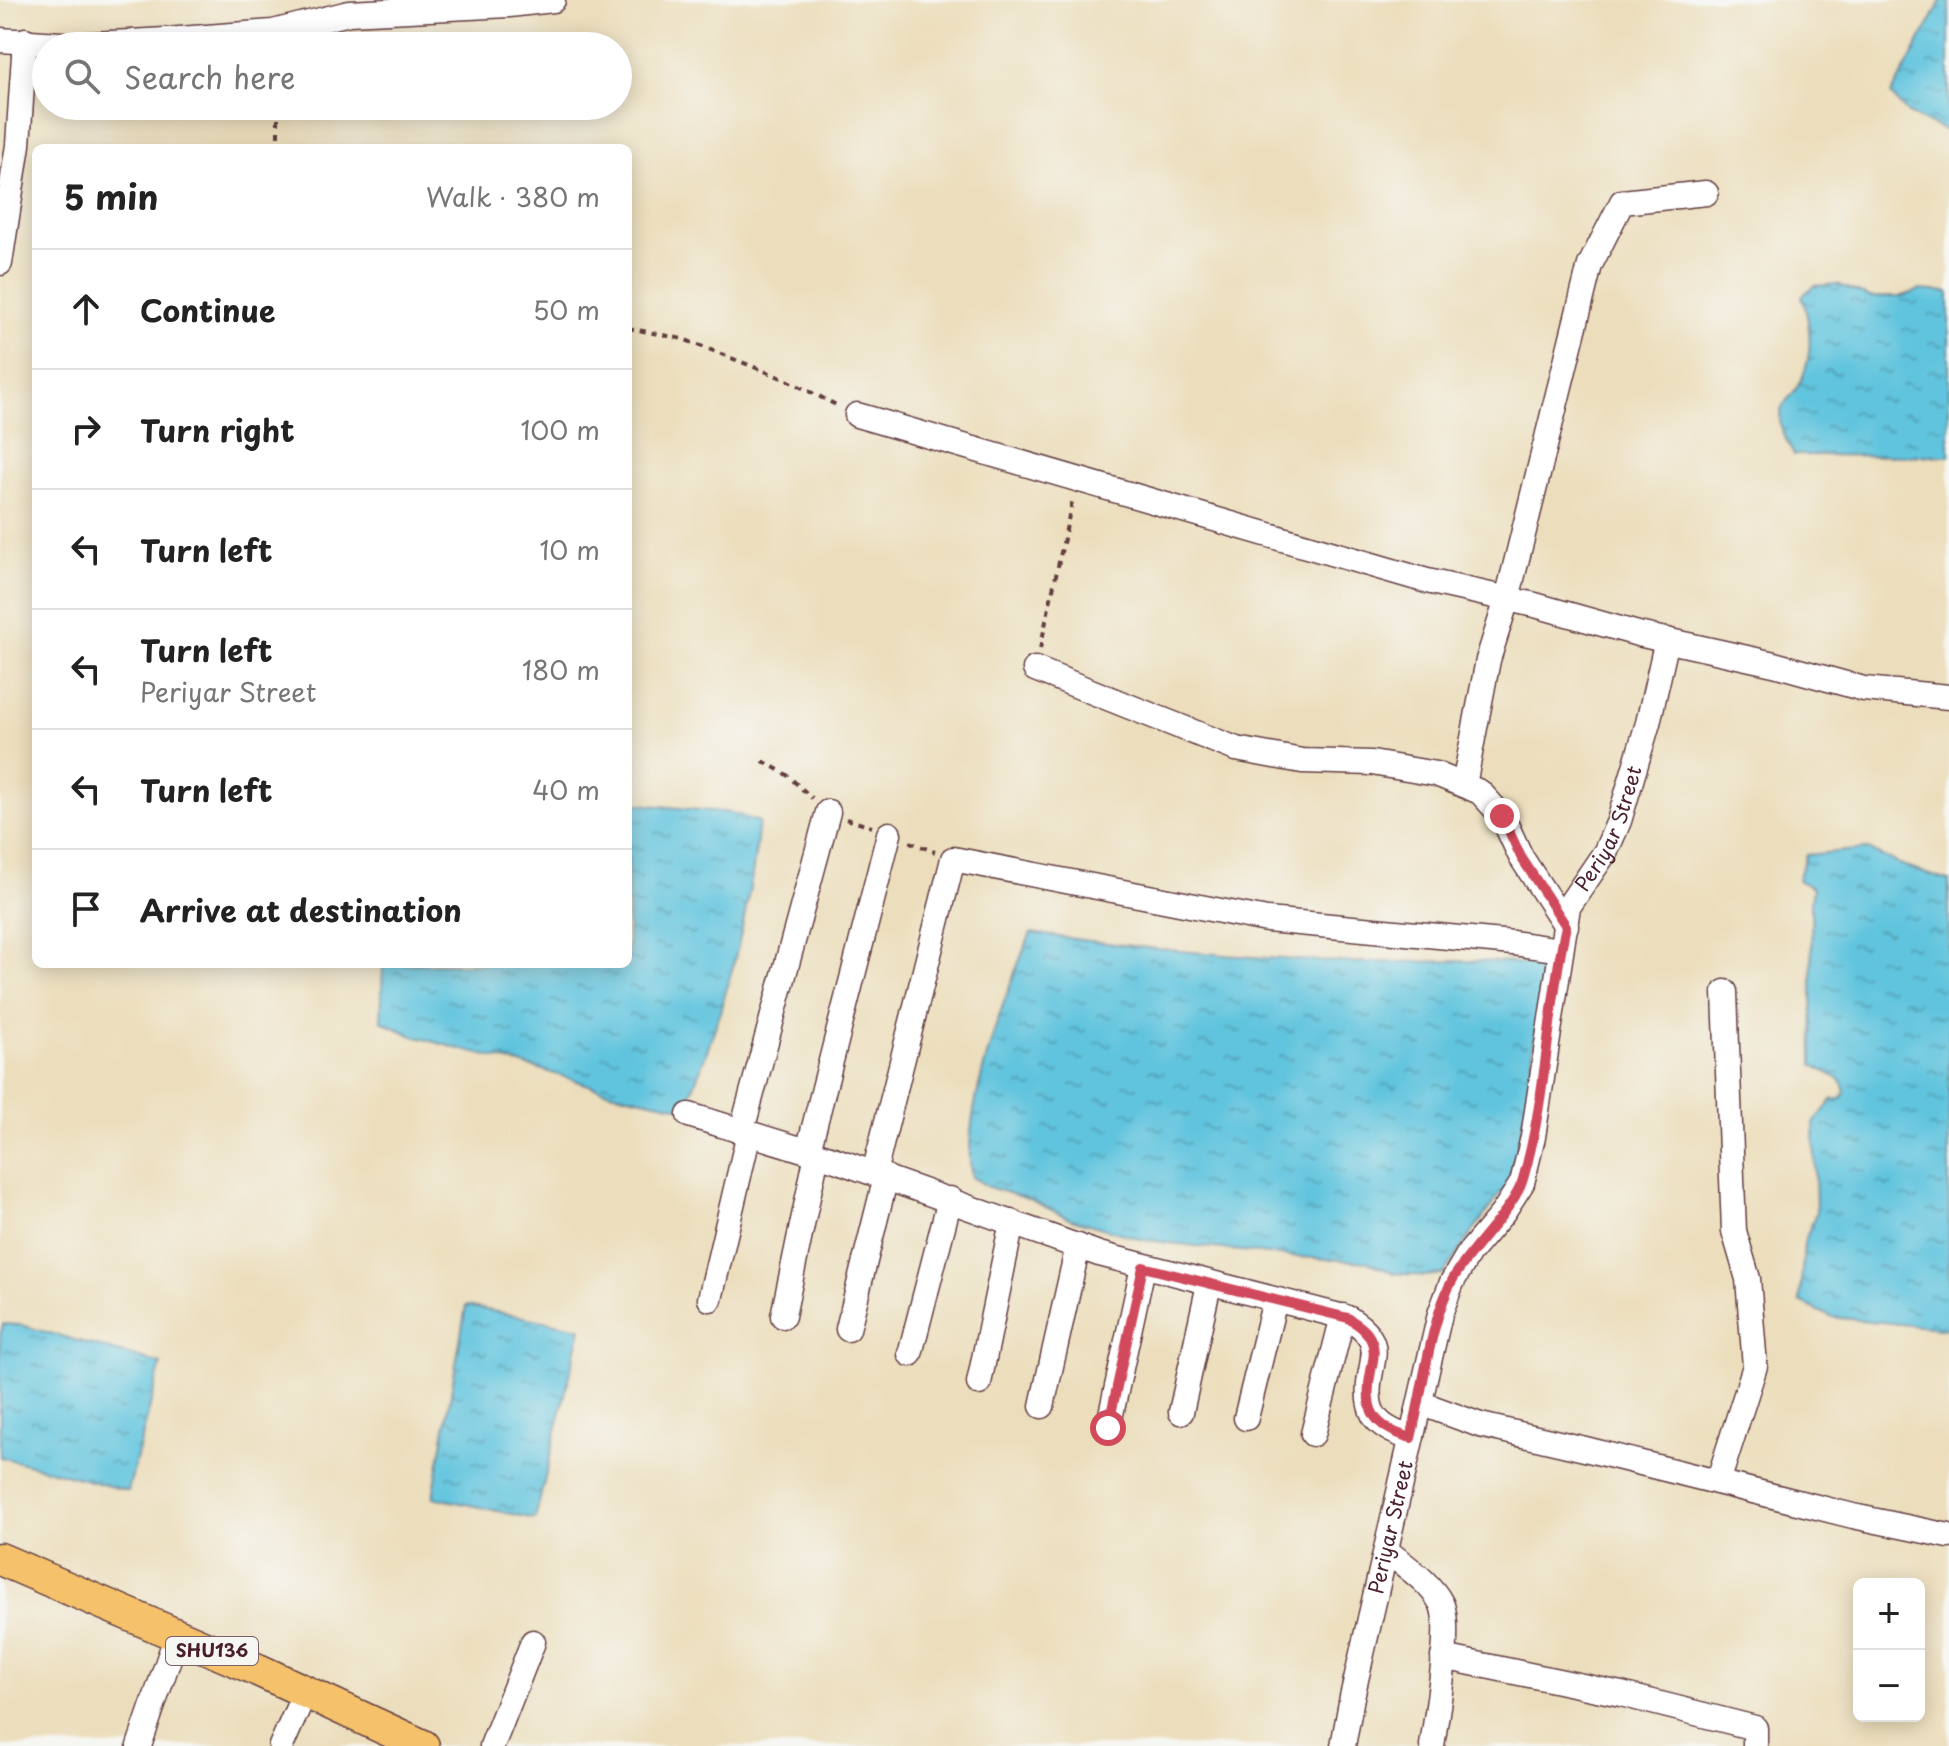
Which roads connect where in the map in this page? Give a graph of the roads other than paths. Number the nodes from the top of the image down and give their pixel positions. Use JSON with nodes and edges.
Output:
{"nodes":[{"id":1,"x":553,"y":0,"type":"edge"},
{"id":2,"x":273,"y":32,"type":"edge"},
{"id":3,"x":0,"y":40,"type":"edge"},
{"id":4,"x":25,"y":40,"type":"junction"},
{"id":5,"x":32,"y":41,"type":"edge"},
{"id":6,"x":1706,"y":193,"type":"dead end"},
{"id":7,"x":0,"y":263,"type":"edge"},
{"id":8,"x":857,"y":415,"type":"road end"},
{"id":9,"x":1507,"y":599,"type":"junction"},
{"id":10,"x":1667,"y":640,"type":"junction"},
{"id":11,"x":1035,"y":669,"type":"road end"},
{"id":12,"x":1949,"y":697,"type":"edge"},
{"id":13,"x":1464,"y":785,"type":"junction"},
{"id":14,"x":828,"y":812,"type":"road end"},
{"id":15,"x":889,"y":834,"type":"road end"},
{"id":16,"x":1566,"y":926,"type":"junction"},
{"id":17,"x":1561,"y":950,"type":"junction"},
{"id":18,"x":1725,"y":992,"type":"dead end"},
{"id":19,"x":689,"y":1115,"type":"dead end"},
{"id":20,"x":745,"y":1132,"type":"junction"},
{"id":21,"x":812,"y":1152,"type":"junction"},
{"id":22,"x":880,"y":1175,"type":"junction"},
{"id":23,"x":950,"y":1199,"type":"junction"},
{"id":24,"x":1012,"y":1222,"type":"junction"},
{"id":25,"x":1078,"y":1246,"type":"junction"},
{"id":26,"x":1143,"y":1267,"type":"junction"},
{"id":27,"x":1209,"y":1284,"type":"junction"},
{"id":28,"x":710,"y":1299,"type":"dead end"},
{"id":29,"x":1275,"y":1300,"type":"junction"},
{"id":30,"x":783,"y":1316,"type":"dead end"},
{"id":31,"x":1343,"y":1316,"type":"junction"},
{"id":32,"x":848,"y":1329,"type":"dead end"},
{"id":33,"x":910,"y":1354,"type":"dead end"},
{"id":34,"x":979,"y":1383,"type":"dead end"},
{"id":35,"x":1420,"y":1403,"type":"junction"},
{"id":36,"x":1042,"y":1406,"type":"dead end"},
{"id":37,"x":1181,"y":1412,"type":"dead end"},
{"id":38,"x":1246,"y":1418,"type":"dead end"},
{"id":39,"x":1108,"y":1428,"type":"dead end"},
{"id":40,"x":1313,"y":1434,"type":"dead end"},
{"id":41,"x":1411,"y":1438,"type":"junction"},
{"id":42,"x":1718,"y":1482,"type":"junction"},
{"id":43,"x":1949,"y":1536,"type":"edge"},
{"id":44,"x":1387,"y":1551,"type":"junction"},
{"id":45,"x":0,"y":1559,"type":"edge"},
{"id":46,"x":177,"y":1635,"type":"junction"},
{"id":47,"x":533,"y":1642,"type":"dead end"},
{"id":48,"x":1443,"y":1657,"type":"junction"},
{"id":49,"x":305,"y":1692,"type":"junction"},
{"id":50,"x":139,"y":1746,"type":"edge"},
{"id":51,"x":281,"y":1746,"type":"edge"},
{"id":52,"x":423,"y":1746,"type":"edge"},
{"id":53,"x":492,"y":1746,"type":"edge"},
{"id":54,"x":1343,"y":1746,"type":"edge"},
{"id":55,"x":1432,"y":1746,"type":"edge"},
{"id":56,"x":1755,"y":1746,"type":"edge"}],
"edges":[{"from":1,"to":2,"type":"street"},
{"from":3,"to":4,"type":"street"},
{"from":4,"to":5,"type":"street"},
{"from":4,"to":7,"type":"street"},
{"from":6,"to":9,"type":"street"},
{"from":8,"to":9,"type":"street"},
{"from":9,"to":10,"type":"street"},
{"from":9,"to":13,"type":"street"},
{"from":10,"to":12,"type":"street"},
{"from":10,"to":16,"type":"street","name":"Periyar Street"},
{"from":11,"to":13,"type":"street"},
{"from":13,"to":16,"type":"street"},
{"from":14,"to":20,"type":"street"},
{"from":15,"to":21,"type":"street"},
{"from":16,"to":17,"type":"street","name":"Periyar Street"},
{"from":17,"to":22,"type":"street"},
{"from":17,"to":35,"type":"street","name":"Periyar Street"},
{"from":18,"to":42,"type":"street"},
{"from":19,"to":20,"type":"street"},
{"from":20,"to":21,"type":"street"},
{"from":20,"to":28,"type":"street"},
{"from":21,"to":22,"type":"street"},
{"from":21,"to":30,"type":"street"},
{"from":22,"to":23,"type":"street"},
{"from":22,"to":32,"type":"street"},
{"from":23,"to":24,"type":"street"},
{"from":23,"to":33,"type":"street"},
{"from":24,"to":25,"type":"street"},
{"from":24,"to":34,"type":"street"},
{"from":25,"to":26,"type":"street"},
{"from":25,"to":36,"type":"street"},
{"from":26,"to":27,"type":"street"},
{"from":26,"to":39,"type":"street"},
{"from":27,"to":29,"type":"street"},
{"from":27,"to":37,"type":"street"},
{"from":29,"to":31,"type":"street"},
{"from":29,"to":38,"type":"street"},
{"from":31,"to":40,"type":"street"},
{"from":31,"to":41,"type":"street"},
{"from":35,"to":41,"type":"street","name":"Periyar Street"},
{"from":35,"to":42,"type":"street"},
{"from":41,"to":44,"type":"street","name":"Periyar Street"},
{"from":42,"to":43,"type":"street"},
{"from":44,"to":48,"type":"street"},
{"from":44,"to":54,"type":"street","name":"Periyar Street"},
{"from":45,"to":46,"type":"main road","number":"SHU136"},
{"from":46,"to":49,"type":"main road","number":"SHU136"},
{"from":46,"to":50,"type":"street"},
{"from":47,"to":53,"type":"street"},
{"from":48,"to":55,"type":"street"},
{"from":48,"to":56,"type":"street"},
{"from":49,"to":51,"type":"street"},
{"from":49,"to":52,"type":"main road","number":"SHU136"}]}
